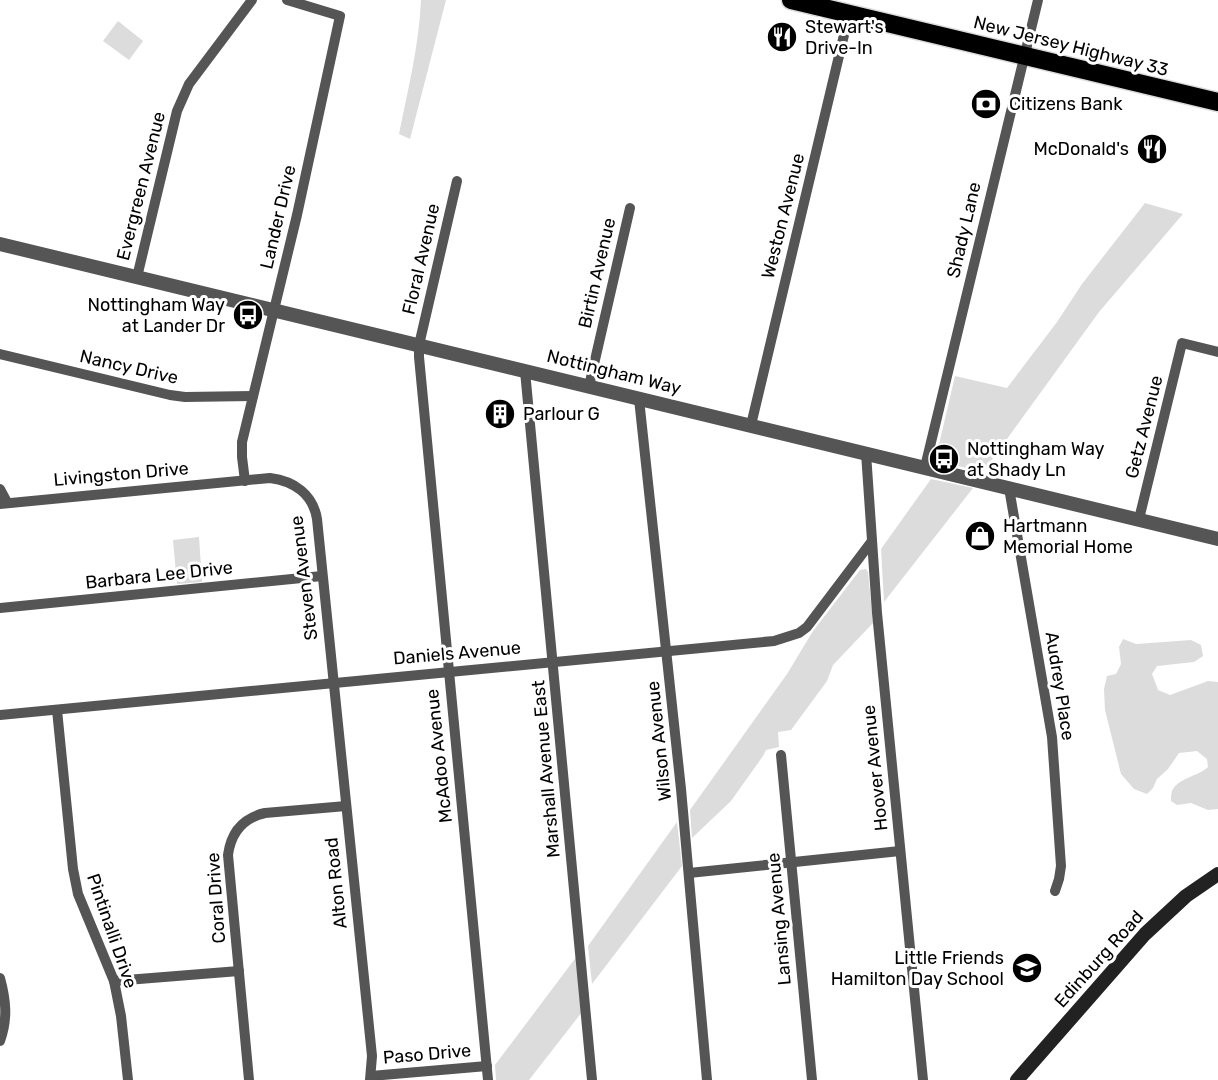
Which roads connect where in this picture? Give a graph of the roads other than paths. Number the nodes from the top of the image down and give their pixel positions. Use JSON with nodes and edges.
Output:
{"nodes":[{"id":1,"x":252,"y":0,"type":"edge"},
{"id":2,"x":287,"y":0,"type":"edge"},
{"id":3,"x":791,"y":0,"type":"edge"},
{"id":4,"x":1038,"y":0,"type":"edge"},
{"id":5,"x":849,"y":14,"type":"junction"},
{"id":6,"x":1024,"y":56,"type":"junction"},
{"id":7,"x":1218,"y":102,"type":"edge"},
{"id":8,"x":457,"y":181,"type":"dead end"},
{"id":9,"x":630,"y":208,"type":"dead end"},
{"id":10,"x":0,"y":244,"type":"edge"},
{"id":11,"x":137,"y":277,"type":"junction"},
{"id":12,"x":274,"y":310,"type":"junction"},
{"id":13,"x":419,"y":345,"type":"junction"},
{"id":14,"x":1218,"y":352,"type":"edge"},
{"id":15,"x":0,"y":354,"type":"edge"},
{"id":16,"x":526,"y":371,"type":"junction"},
{"id":17,"x":589,"y":386,"type":"junction"},
{"id":18,"x":253,"y":396,"type":"junction"},
{"id":19,"x":639,"y":398,"type":"junction"},
{"id":20,"x":751,"y":425,"type":"junction"},
{"id":21,"x":866,"y":453,"type":"junction"},
{"id":22,"x":925,"y":467,"type":"junction"},
{"id":23,"x":245,"y":481,"type":"junction"},
{"id":24,"x":1009,"y":488,"type":"junction"},
{"id":25,"x":0,"y":489,"type":"edge"},
{"id":26,"x":4,"y":503,"type":"edge"},
{"id":27,"x":1139,"y":519,"type":"junction"},
{"id":28,"x":1218,"y":539,"type":"edge"},
{"id":29,"x":872,"y":541,"type":"junction"},
{"id":30,"x":322,"y":576,"type":"junction"},
{"id":31,"x":0,"y":608,"type":"edge"},
{"id":32,"x":667,"y":651,"type":"junction"},
{"id":33,"x":554,"y":662,"type":"junction"},
{"id":34,"x":448,"y":671,"type":"junction"},
{"id":35,"x":334,"y":682,"type":"junction"},
{"id":36,"x":57,"y":710,"type":"junction"},
{"id":37,"x":0,"y":715,"type":"edge"},
{"id":38,"x":781,"y":755,"type":"dead end"},
{"id":39,"x":346,"y":806,"type":"junction"},
{"id":40,"x":900,"y":850,"type":"junction"},
{"id":41,"x":792,"y":862,"type":"junction"},
{"id":42,"x":689,"y":873,"type":"junction"},
{"id":43,"x":1218,"y":874,"type":"edge"},
{"id":44,"x":1055,"y":891,"type":"dead end"},
{"id":45,"x":239,"y":971,"type":"junction"},
{"id":46,"x":0,"y":978,"type":"edge"},
{"id":47,"x":114,"y":981,"type":"junction"},
{"id":48,"x":0,"y":1041,"type":"edge"},
{"id":49,"x":487,"y":1066,"type":"junction"},
{"id":50,"x":371,"y":1078,"type":"edge"},
{"id":51,"x":128,"y":1080,"type":"edge"},
{"id":52,"x":249,"y":1080,"type":"edge"},
{"id":53,"x":488,"y":1080,"type":"edge"},
{"id":54,"x":593,"y":1080,"type":"edge"},
{"id":55,"x":707,"y":1080,"type":"edge"},
{"id":56,"x":812,"y":1080,"type":"edge"},
{"id":57,"x":922,"y":1080,"type":"edge"},
{"id":58,"x":1017,"y":1080,"type":"edge"}],
"edges":[{"from":1,"to":11,"type":"street","name":"Evergreen Avenue"},
{"from":2,"to":12,"type":"street","name":"Lander Drive"},
{"from":3,"to":5,"type":"main road","name":"New Jersey Highway 33"},
{"from":4,"to":6,"type":"street","name":"Shady Lane"},
{"from":5,"to":6,"type":"main road","name":"New Jersey Highway 33"},
{"from":5,"to":20,"type":"street","name":"Weston Avenue"},
{"from":6,"to":7,"type":"main road","name":"New Jersey Highway 33"},
{"from":6,"to":22,"type":"street","name":"Shady Lane"},
{"from":8,"to":13,"type":"street","name":"Floral Avenue"},
{"from":9,"to":17,"type":"street","name":"Birtin Avenue"},
{"from":10,"to":11,"type":"street","name":"Nottingham Way"},
{"from":11,"to":12,"type":"street","name":"Nottingham Way"},
{"from":12,"to":13,"type":"street","name":"Nottingham Way"},
{"from":12,"to":18,"type":"street","name":"Lander Drive"},
{"from":13,"to":16,"type":"street","name":"Nottingham Way"},
{"from":13,"to":34,"type":"street","name":"McAdoo Avenue"},
{"from":14,"to":27,"type":"street","name":"Getz Avenue"},
{"from":15,"to":18,"type":"street","name":"Nancy Drive"},
{"from":16,"to":17,"type":"street","name":"Nottingham Way"},
{"from":16,"to":33,"type":"street","name":"Marshall Avenue East"},
{"from":17,"to":19,"type":"street","name":"Nottingham Way"},
{"from":18,"to":23,"type":"street","name":"Lander Drive"},
{"from":19,"to":20,"type":"street","name":"Nottingham Way"},
{"from":19,"to":32,"type":"street","name":"Wilson Avenue"},
{"from":20,"to":21,"type":"street","name":"Nottingham Way"},
{"from":21,"to":22,"type":"street","name":"Nottingham Way"},
{"from":21,"to":29,"type":"street","name":"Hoover Avenue"},
{"from":22,"to":24,"type":"street","name":"Nottingham Way"},
{"from":23,"to":26,"type":"street","name":"Livingston Drive"},
{"from":23,"to":30,"type":"street","name":"Steven Avenue"},
{"from":24,"to":27,"type":"street","name":"Nottingham Way"},
{"from":24,"to":44,"type":"street","name":"Audrey Place"},
{"from":25,"to":26,"type":"street"},
{"from":27,"to":28,"type":"street","name":"Nottingham Way"},
{"from":29,"to":32,"type":"street","name":"Daniels Avenue"},
{"from":29,"to":40,"type":"street","name":"Hoover Avenue"},
{"from":30,"to":31,"type":"street","name":"Barbara Lee Drive"},
{"from":30,"to":35,"type":"street","name":"Steven Avenue"},
{"from":32,"to":33,"type":"street","name":"Daniels Avenue"},
{"from":32,"to":42,"type":"street","name":"Wilson Avenue"},
{"from":33,"to":34,"type":"street","name":"Daniels Avenue"},
{"from":33,"to":54,"type":"street","name":"Marshall Avenue East"},
{"from":34,"to":35,"type":"street","name":"Daniels Avenue"},
{"from":34,"to":49,"type":"street","name":"McAdoo Avenue"},
{"from":35,"to":36,"type":"street","name":"Daniels Avenue"},
{"from":35,"to":39,"type":"street","name":"Alton Road"},
{"from":36,"to":37,"type":"street","name":"Daniels Avenue"},
{"from":36,"to":47,"type":"street","name":"Pintinalli Drive"},
{"from":38,"to":41,"type":"street","name":"Lansing Avenue"},
{"from":39,"to":45,"type":"street","name":"Coral Drive"},
{"from":39,"to":50,"type":"street","name":"Alton Road"},
{"from":40,"to":41,"type":"street"},
{"from":40,"to":57,"type":"street","name":"Hoover Avenue"},
{"from":41,"to":42,"type":"street"},
{"from":41,"to":56,"type":"street","name":"Lansing Avenue"},
{"from":42,"to":55,"type":"street","name":"Wilson Avenue"},
{"from":43,"to":58,"type":"main road","name":"Edinburg Road"},
{"from":45,"to":47,"type":"street"},
{"from":45,"to":52,"type":"street","name":"Coral Drive"},
{"from":46,"to":48,"type":"street"},
{"from":47,"to":51,"type":"street","name":"Pintinalli Drive"},
{"from":49,"to":50,"type":"street","name":"Paso Drive"},
{"from":49,"to":53,"type":"street","name":"McAdoo Avenue"}]}
